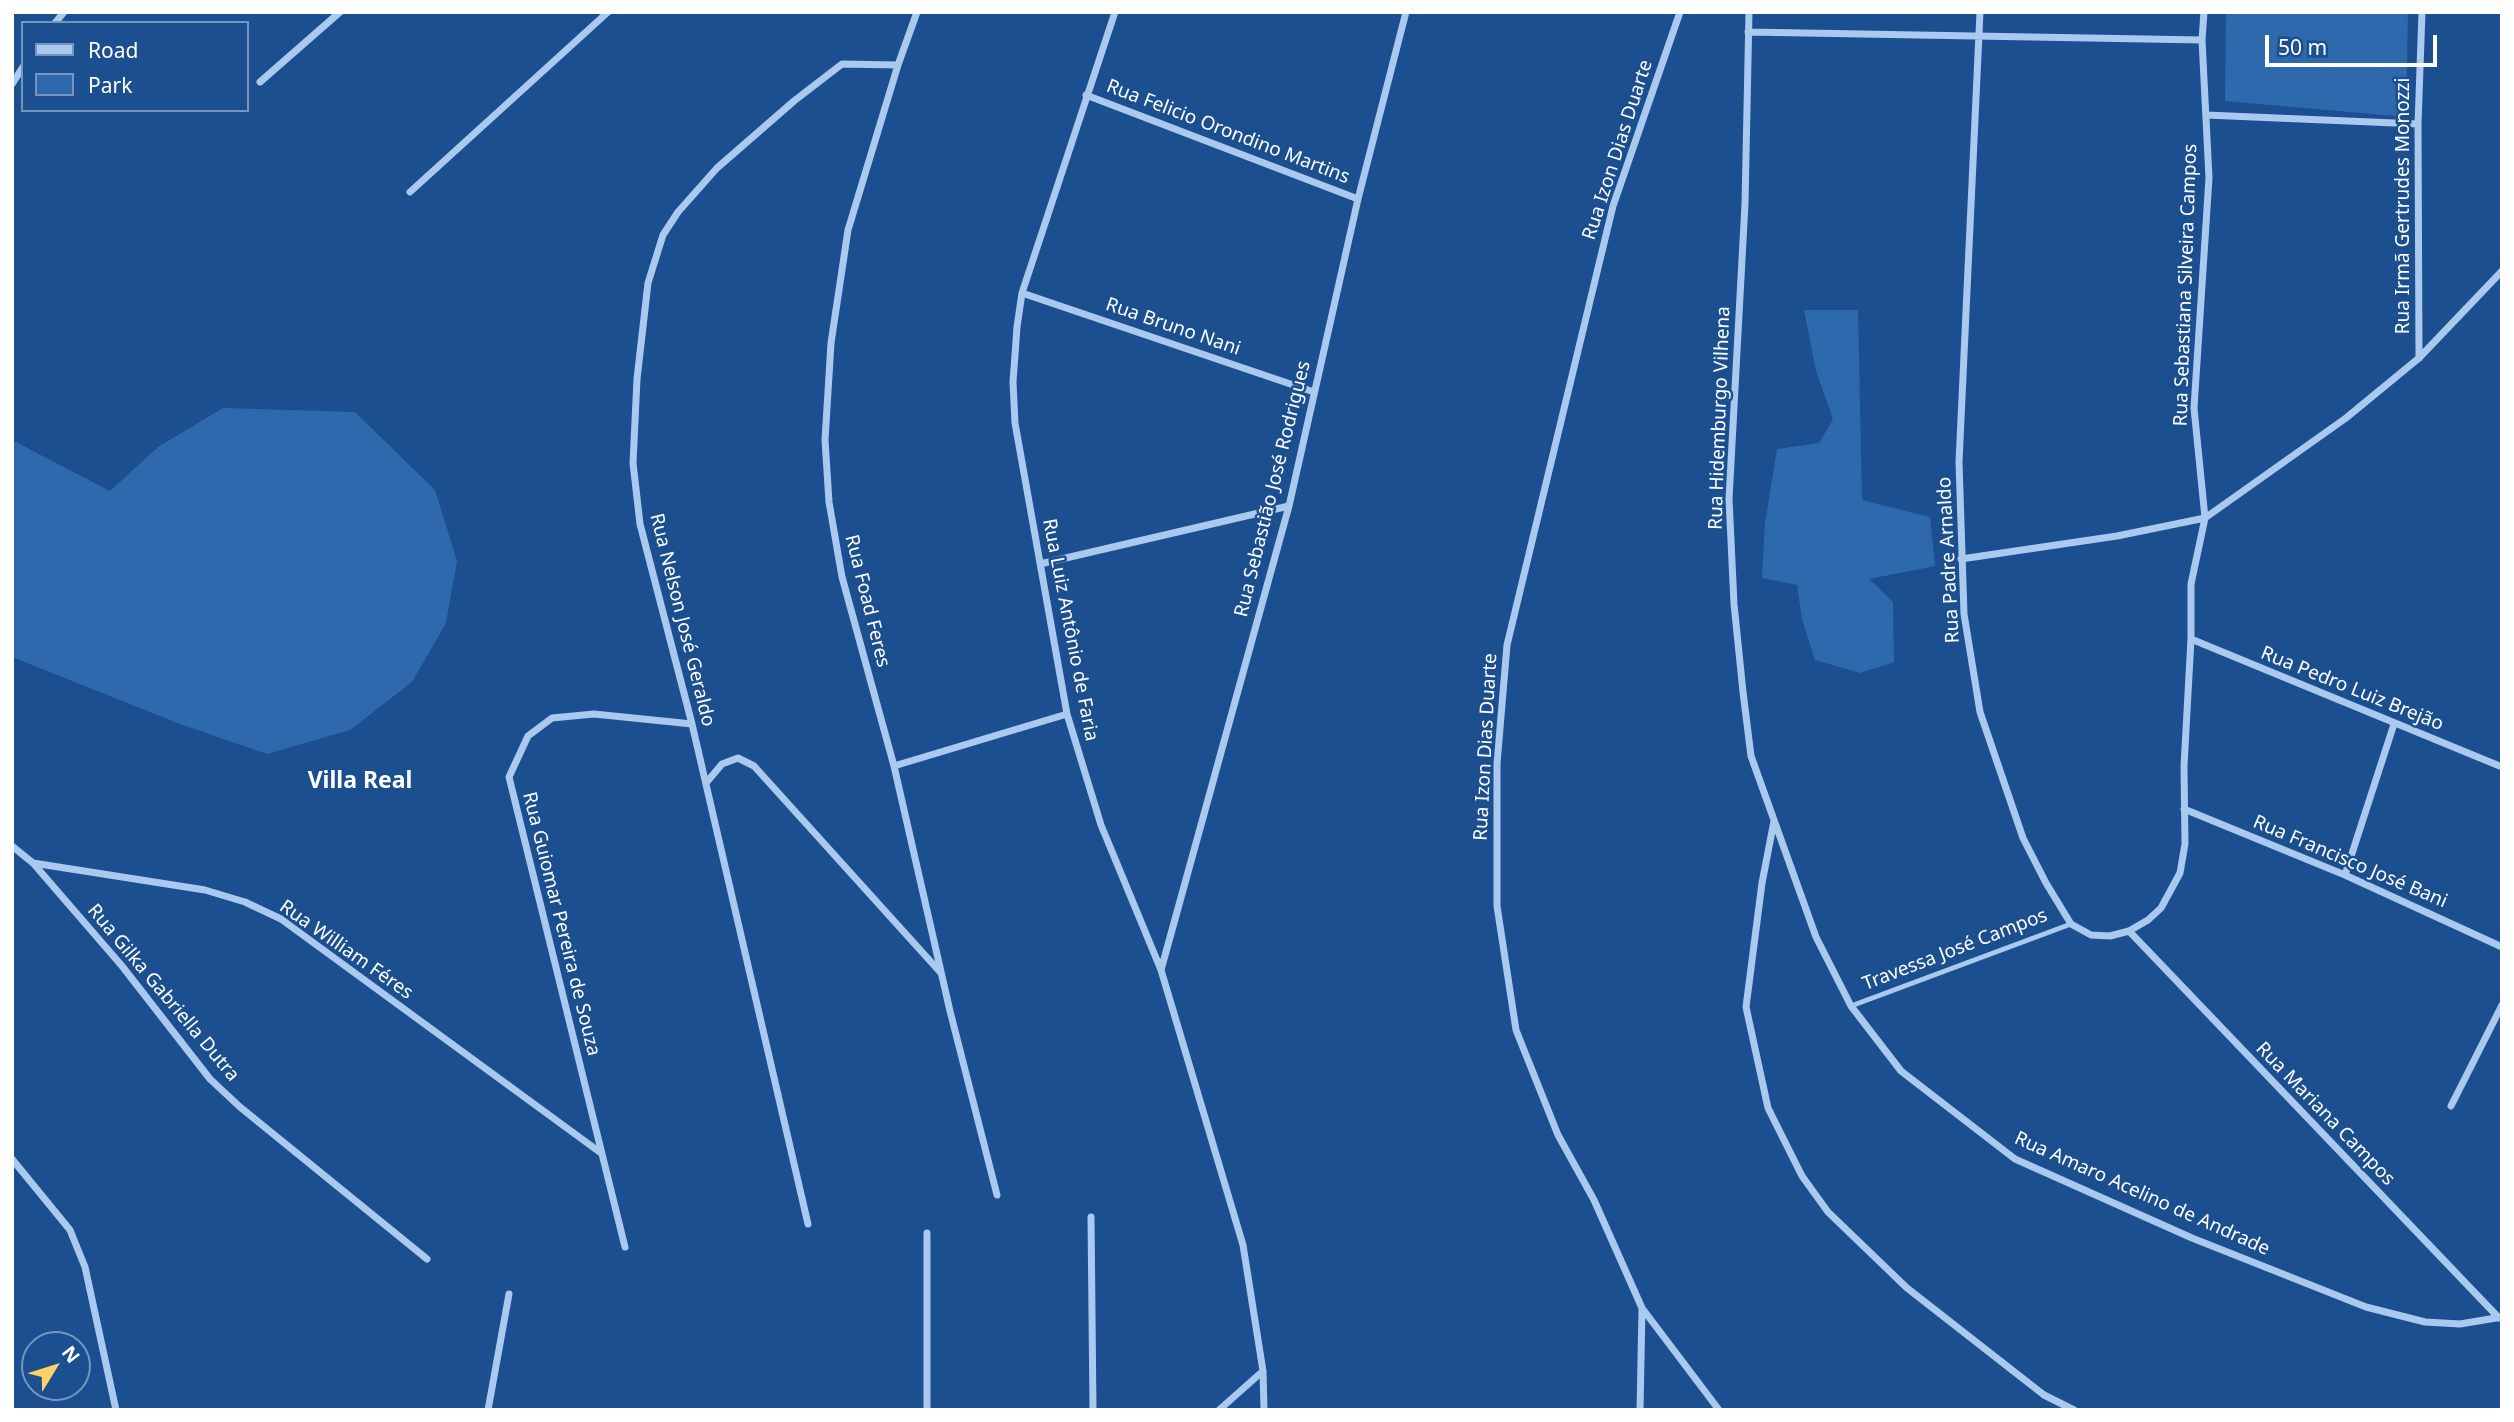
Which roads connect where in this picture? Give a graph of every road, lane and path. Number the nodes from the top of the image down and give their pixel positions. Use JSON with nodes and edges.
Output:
{"nodes":[{"id":1,"x":340,"y":12,"type":"edge"},
{"id":2,"x":608,"y":12,"type":"edge"},
{"id":3,"x":916,"y":12,"type":"edge"},
{"id":4,"x":1115,"y":12,"type":"edge"},
{"id":5,"x":1406,"y":12,"type":"edge"},
{"id":6,"x":1680,"y":12,"type":"edge"},
{"id":7,"x":1749,"y":12,"type":"edge"},
{"id":8,"x":1980,"y":12,"type":"edge"},
{"id":9,"x":2204,"y":12,"type":"edge"},
{"id":10,"x":2423,"y":12,"type":"edge"},
{"id":11,"x":1748,"y":32,"type":"junction"},
{"id":12,"x":1981,"y":38,"type":"junction"},
{"id":13,"x":2202,"y":40,"type":"junction"},
{"id":14,"x":898,"y":65,"type":"junction"},
{"id":15,"x":260,"y":82,"type":"dead end"},
{"id":16,"x":1086,"y":95,"type":"junction"},
{"id":17,"x":2206,"y":115,"type":"junction"},
{"id":18,"x":2418,"y":124,"type":"junction"},
{"id":19,"x":410,"y":192,"type":"dead end"},
{"id":20,"x":1358,"y":199,"type":"junction"},
{"id":21,"x":2502,"y":271,"type":"edge"},
{"id":22,"x":1022,"y":293,"type":"junction"},
{"id":23,"x":2419,"y":358,"type":"junction"},
{"id":24,"x":1314,"y":392,"type":"junction"},
{"id":25,"x":1289,"y":506,"type":"junction"},
{"id":26,"x":2205,"y":518,"type":"junction"},
{"id":27,"x":1961,"y":559,"type":"junction"},
{"id":28,"x":1040,"y":564,"type":"junction"},
{"id":29,"x":2192,"y":639,"type":"junction"},
{"id":30,"x":1067,"y":714,"type":"junction"},
{"id":31,"x":692,"y":724,"type":"junction"},
{"id":32,"x":2394,"y":724,"type":"junction"},
{"id":33,"x":894,"y":766,"type":"junction"},
{"id":34,"x":2502,"y":767,"type":"edge"},
{"id":35,"x":706,"y":783,"type":"junction"},
{"id":36,"x":2184,"y":809,"type":"junction"},
{"id":37,"x":1774,"y":821,"type":"junction"},
{"id":38,"x":12,"y":846,"type":"edge"},
{"id":39,"x":33,"y":863,"type":"junction"},
{"id":40,"x":2345,"y":874,"type":"junction"},
{"id":41,"x":2071,"y":924,"type":"junction"},
{"id":42,"x":2129,"y":931,"type":"junction"},
{"id":43,"x":2502,"y":947,"type":"edge"},
{"id":44,"x":1161,"y":970,"type":"junction"},
{"id":45,"x":941,"y":974,"type":"junction"},
{"id":46,"x":2502,"y":1005,"type":"edge"},
{"id":47,"x":1851,"y":1006,"type":"junction"},
{"id":48,"x":2451,"y":1106,"type":"dead end"},
{"id":49,"x":601,"y":1154,"type":"junction"},
{"id":50,"x":12,"y":1159,"type":"edge"},
{"id":51,"x":997,"y":1195,"type":"dead end"},
{"id":52,"x":1091,"y":1217,"type":"dead end"},
{"id":53,"x":808,"y":1224,"type":"dead end"},
{"id":54,"x":927,"y":1233,"type":"dead end"},
{"id":55,"x":625,"y":1247,"type":"dead end"},
{"id":56,"x":427,"y":1259,"type":"dead end"},
{"id":57,"x":509,"y":1294,"type":"dead end"},
{"id":58,"x":1642,"y":1308,"type":"junction"},
{"id":59,"x":2500,"y":1318,"type":"edge"},
{"id":60,"x":1264,"y":1371,"type":"junction"},
{"id":61,"x":116,"y":1410,"type":"edge"},
{"id":62,"x":488,"y":1410,"type":"edge"},
{"id":63,"x":927,"y":1410,"type":"edge"},
{"id":64,"x":1093,"y":1410,"type":"edge"},
{"id":65,"x":1219,"y":1410,"type":"edge"},
{"id":66,"x":1264,"y":1410,"type":"edge"},
{"id":67,"x":1640,"y":1410,"type":"edge"},
{"id":68,"x":1719,"y":1410,"type":"edge"},
{"id":69,"x":2074,"y":1410,"type":"edge"}],
"edges":[{"from":1,"to":15,"type":"street"},
{"from":2,"to":19,"type":"street"},
{"from":3,"to":14,"type":"street","name":"Rua Foad Feres"},
{"from":4,"to":16,"type":"street","name":"Rua Luiz Antônio de Faria"},
{"from":5,"to":20,"type":"street","name":"Rua Sebastião José Rodrigues"},
{"from":6,"to":58,"type":"street","name":"Rua Izon Dias Duarte"},
{"from":7,"to":11,"type":"street","name":"Rua Hidemburgo Vilhena"},
{"from":8,"to":12,"type":"street","name":"Rua Padre Arnaldo"},
{"from":9,"to":13,"type":"street","name":"Rua Sebastiana Silveira Campos"},
{"from":10,"to":18,"type":"street","name":"Rua Irmã Gertrudes Monozzi"},
{"from":11,"to":12,"type":"street"},
{"from":11,"to":37,"type":"street","name":"Rua Hidemburgo Vilhena"},
{"from":12,"to":13,"type":"street"},
{"from":12,"to":27,"type":"street","name":"Rua Padre Arnaldo"},
{"from":13,"to":17,"type":"street","name":"Rua Sebastiana Silveira Campos"},
{"from":14,"to":31,"type":"street","name":"Rua Nelson José Geraldo"},
{"from":14,"to":33,"type":"street","name":"Rua Foad Feres"},
{"from":16,"to":20,"type":"street","name":"Rua Felicio Orondino Martins"},
{"from":16,"to":22,"type":"street","name":"Rua Luiz Antônio de Faria"},
{"from":17,"to":18,"type":"street"},
{"from":17,"to":26,"type":"street","name":"Rua Sebastiana Silveira Campos"},
{"from":18,"to":23,"type":"street","name":"Rua Irmã Gertrudes Monozzi"},
{"from":20,"to":24,"type":"street","name":"Rua Sebastião José Rodrigues"},
{"from":21,"to":23,"type":"street"},
{"from":22,"to":24,"type":"street","name":"Rua Bruno Nani"},
{"from":22,"to":28,"type":"street","name":"Rua Luiz Antônio de Faria"},
{"from":23,"to":26,"type":"street"},
{"from":24,"to":25,"type":"street","name":"Rua Sebastião José Rodrigues"},
{"from":25,"to":28,"type":"street"},
{"from":25,"to":44,"type":"street","name":"Rua Sebastião José Rodrigues"},
{"from":26,"to":27,"type":"street"},
{"from":26,"to":29,"type":"street"},
{"from":27,"to":41,"type":"street","name":"Rua Padre Arnaldo"},
{"from":28,"to":30,"type":"street","name":"Rua Luiz Antônio de Faria"},
{"from":29,"to":32,"type":"street","name":"Rua Pedro Luiz Brejão"},
{"from":29,"to":36,"type":"street"},
{"from":30,"to":33,"type":"street"},
{"from":30,"to":44,"type":"street","name":"Rua Luiz Antônio de Faria"},
{"from":31,"to":35,"type":"street","name":"Rua Nelson José Geraldo"},
{"from":31,"to":49,"type":"street","name":"Rua Guiomar Pereira de Souza"},
{"from":32,"to":34,"type":"street","name":"Rua Pedro Luiz Brejão"},
{"from":32,"to":40,"type":"street"},
{"from":33,"to":45,"type":"street","name":"Rua Foad Feres"},
{"from":35,"to":45,"type":"street"},
{"from":35,"to":53,"type":"street","name":"Rua Nelson José Geraldo"},
{"from":36,"to":40,"type":"street","name":"Rua Francisco José Bani"},
{"from":36,"to":42,"type":"street"},
{"from":37,"to":47,"type":"street","name":"Rua Amaro Acelino de Andrade"},
{"from":37,"to":69,"type":"street"},
{"from":38,"to":39,"type":"street","name":"Rua Gilka Gabriella Dutra"},
{"from":39,"to":49,"type":"street","name":"Rua William Féres"},
{"from":39,"to":56,"type":"street","name":"Rua Gilka Gabriella Dutra"},
{"from":40,"to":43,"type":"street","name":"Rua Francisco José Bani"},
{"from":41,"to":42,"type":"street"},
{"from":41,"to":47,"type":"lane","name":"Travessa José Campos"},
{"from":42,"to":59,"type":"street","name":"Rua Mariana Campos"},
{"from":44,"to":60,"type":"street","name":"Rua Luiz Antônio de Faria"},
{"from":45,"to":51,"type":"street","name":"Rua Foad Feres"},
{"from":46,"to":48,"type":"street"},
{"from":47,"to":59,"type":"street","name":"Rua Amaro Acelino de Andrade"},
{"from":49,"to":55,"type":"street","name":"Rua Guiomar Pereira de Souza"},
{"from":50,"to":61,"type":"street"},
{"from":52,"to":64,"type":"street"},
{"from":54,"to":63,"type":"street"},
{"from":57,"to":62,"type":"street"},
{"from":58,"to":67,"type":"street"},
{"from":58,"to":68,"type":"street","name":"Rua Izon Dias Duarte"},
{"from":60,"to":65,"type":"street"},
{"from":60,"to":66,"type":"street","name":"Rua Luiz Antônio de Faria"}]}
